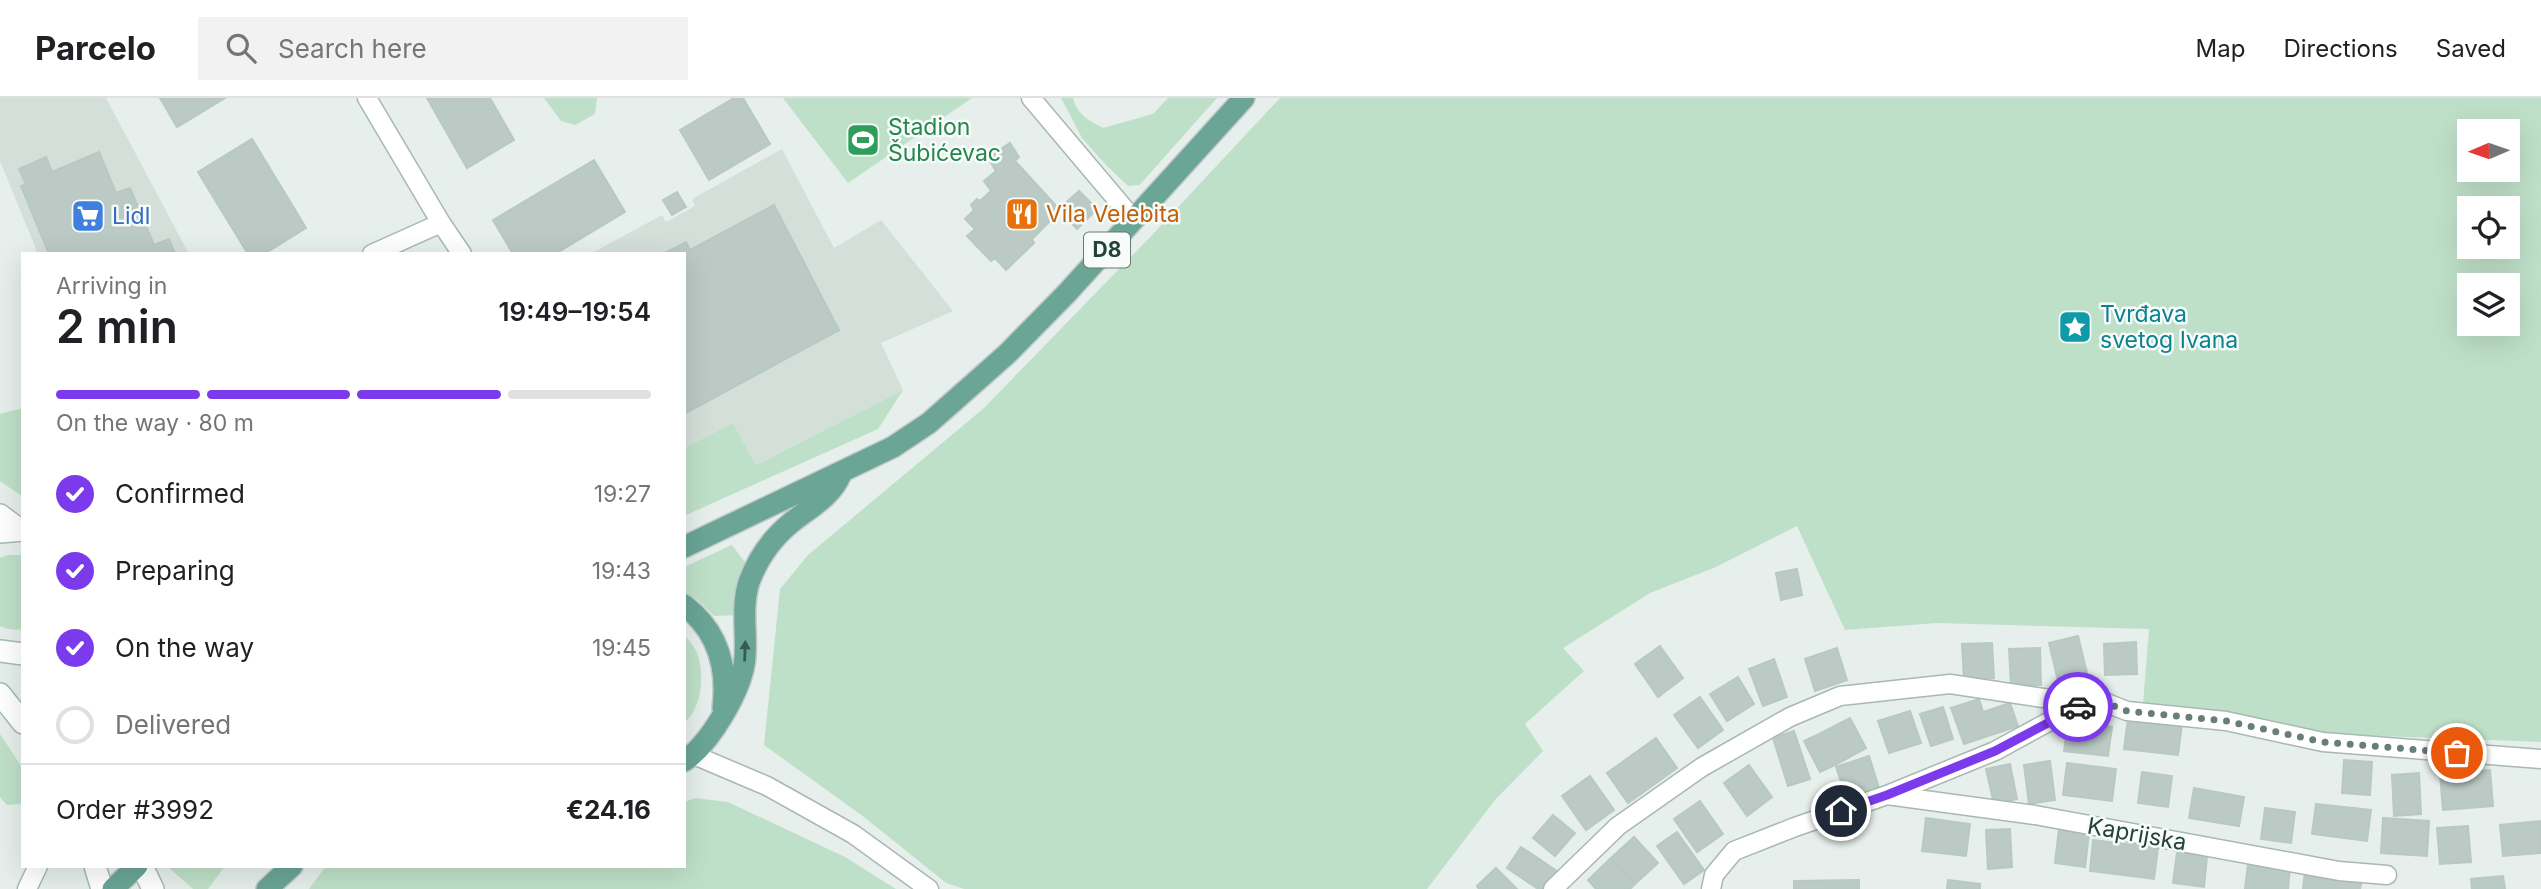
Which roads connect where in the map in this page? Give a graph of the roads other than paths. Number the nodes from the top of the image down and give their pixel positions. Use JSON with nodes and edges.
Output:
{"nodes":[{"id":1,"x":367,"y":98,"type":"edge"},
{"id":2,"x":1031,"y":98,"type":"edge"},
{"id":3,"x":1244,"y":98,"type":"edge"},
{"id":4,"x":1134,"y":220,"type":"junction"},
{"id":5,"x":441,"y":223,"type":"junction"},
{"id":6,"x":376,"y":252,"type":"edge"},
{"id":7,"x":461,"y":252,"type":"edge"},
{"id":8,"x":842,"y":473,"type":"junction"},
{"id":9,"x":0,"y":514,"type":"edge"},
{"id":10,"x":725,"y":529,"type":"junction"},
{"id":11,"x":14,"y":531,"type":"edge"},
{"id":12,"x":686,"y":531,"type":"edge"},
{"id":13,"x":686,"y":546,"type":"edge"},
{"id":14,"x":686,"y":607,"type":"edge"},
{"id":15,"x":0,"y":694,"type":"edge"},
{"id":16,"x":2050,"y":699,"type":"dead end"},
{"id":17,"x":722,"y":714,"type":"junction"},
{"id":18,"x":21,"y":720,"type":"edge"},
{"id":19,"x":689,"y":758,"type":"edge"},
{"id":20,"x":2541,"y":759,"type":"edge"},
{"id":21,"x":1887,"y":795,"type":"junction"},
{"id":22,"x":37,"y":868,"type":"edge"},
{"id":23,"x":96,"y":868,"type":"edge"},
{"id":24,"x":291,"y":868,"type":"edge"},
{"id":25,"x":292,"y":868,"type":"edge"},
{"id":26,"x":145,"y":874,"type":"edge"},
{"id":27,"x":2387,"y":875,"type":"dead end"},
{"id":28,"x":27,"y":889,"type":"edge"},
{"id":29,"x":102,"y":889,"type":"edge"},
{"id":30,"x":113,"y":889,"type":"edge"},
{"id":31,"x":166,"y":889,"type":"edge"},
{"id":32,"x":267,"y":889,"type":"edge"},
{"id":33,"x":281,"y":889,"type":"edge"},
{"id":34,"x":929,"y":889,"type":"edge"},
{"id":35,"x":1553,"y":889,"type":"edge"},
{"id":36,"x":1711,"y":889,"type":"edge"}],
"edges":[{"from":1,"to":5,"type":"street"},
{"from":2,"to":4,"type":"street"},
{"from":3,"to":4,"type":"main road","number":"D8"},
{"from":4,"to":8,"type":"main road","number":"D8"},
{"from":5,"to":6,"type":"street"},
{"from":5,"to":7,"type":"street"},
{"from":8,"to":10,"type":"main road","number":"D8"},
{"from":17,"to":8,"type":"main road","one_way":true},
{"from":9,"to":11,"type":"main road"},
{"from":10,"to":12,"type":"main road"},
{"from":10,"to":13,"type":"main road","number":"D8"},
{"from":14,"to":17,"type":"main road"},
{"from":15,"to":18,"type":"main road"},
{"from":16,"to":35,"type":"street"},
{"from":17,"to":19,"type":"main road"},
{"from":19,"to":34,"type":"street"},
{"from":20,"to":21,"type":"street"},
{"from":21,"to":27,"type":"street","name":"Kaprijska"},
{"from":21,"to":36,"type":"street"},
{"from":22,"to":28,"type":"street"},
{"from":23,"to":29,"type":"main road"},
{"from":24,"to":32,"type":"main road"},
{"from":25,"to":33,"type":"main road"},
{"from":26,"to":30,"type":"main road"},
{"from":26,"to":31,"type":"main road"}]}
